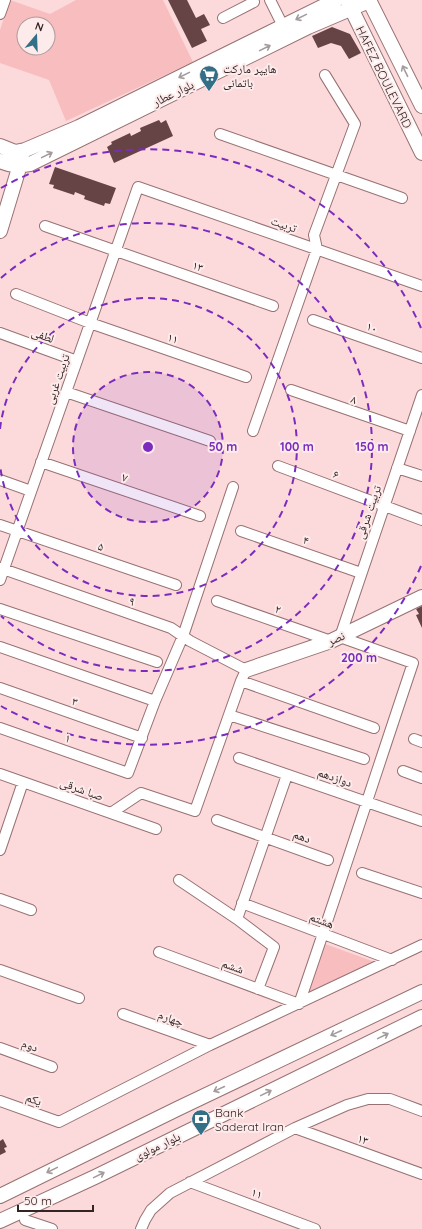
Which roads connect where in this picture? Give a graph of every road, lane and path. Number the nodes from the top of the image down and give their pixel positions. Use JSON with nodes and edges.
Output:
{"nodes":[{"id":1,"x":5,"y":0,"type":"edge"},
{"id":2,"x":270,"y":0,"type":"edge"},
{"id":3,"x":369,"y":0,"type":"edge"},
{"id":4,"x":255,"y":1,"type":"edge"},
{"id":5,"x":349,"y":4,"type":"edge"},
{"id":6,"x":329,"y":8,"type":"edge"},
{"id":7,"x":0,"y":14,"type":"edge"},
{"id":8,"x":223,"y":18,"type":"dead end"},
{"id":9,"x":283,"y":26,"type":"junction"},
{"id":10,"x":325,"y":75,"type":"dead end"},
{"id":11,"x":422,"y":106,"type":"edge"},
{"id":12,"x":220,"y":134,"type":"dead end"},
{"id":13,"x":0,"y":146,"type":"edge"},
{"id":14,"x":20,"y":151,"type":"junction"},
{"id":15,"x":422,"y":153,"type":"edge"},
{"id":16,"x":10,"y":164,"type":"edge"},
{"id":17,"x":336,"y":174,"type":"junction"},
{"id":18,"x":138,"y":187,"type":"joint"},
{"id":19,"x":402,"y":198,"type":"dead end"},
{"id":20,"x":0,"y":199,"type":"edge"},
{"id":21,"x":45,"y":226,"type":"dead end"},
{"id":22,"x":0,"y":231,"type":"edge"},
{"id":23,"x":317,"y":249,"type":"junction"},
{"id":24,"x":115,"y":251,"type":"junction"},
{"id":25,"x":422,"y":286,"type":"edge"},
{"id":26,"x":16,"y":294,"type":"dead end"},
{"id":27,"x":273,"y":306,"type":"dead end"},
{"id":28,"x":313,"y":320,"type":"dead end"},
{"id":29,"x":90,"y":322,"type":"junction"},
{"id":30,"x":0,"y":333,"type":"edge"},
{"id":31,"x":422,"y":358,"type":"edge"},
{"id":32,"x":77,"y":361,"type":"junction"},
{"id":33,"x":246,"y":377,"type":"dead end"},
{"id":34,"x":291,"y":390,"type":"dead end"},
{"id":35,"x":66,"y":392,"type":"junction"},
{"id":36,"x":422,"y":396,"type":"edge"},
{"id":37,"x":253,"y":430,"type":"dead end"},
{"id":38,"x":410,"y":431,"type":"junction"},
{"id":39,"x":210,"y":441,"type":"dead end"},
{"id":40,"x":41,"y":462,"type":"junction"},
{"id":41,"x":278,"y":466,"type":"dead end"},
{"id":42,"x":397,"y":468,"type":"junction"},
{"id":43,"x":422,"y":476,"type":"edge"},
{"id":44,"x":0,"y":480,"type":"edge"},
{"id":45,"x":233,"y":487,"type":"dead end"},
{"id":46,"x":31,"y":491,"type":"junction"},
{"id":47,"x":384,"y":507,"type":"junction"},
{"id":48,"x":200,"y":516,"type":"dead end"},
{"id":49,"x":422,"y":520,"type":"edge"},
{"id":50,"x":0,"y":525,"type":"edge"},
{"id":51,"x":241,"y":530,"type":"dead end"},
{"id":52,"x":17,"y":531,"type":"junction"},
{"id":53,"x":2,"y":568,"type":"edge"},
{"id":54,"x":361,"y":573,"type":"junction"},
{"id":55,"x":0,"y":580,"type":"edge"},
{"id":56,"x":176,"y":585,"type":"dead end"},
{"id":57,"x":422,"y":597,"type":"edge"},
{"id":58,"x":217,"y":601,"type":"dead end"},
{"id":59,"x":0,"y":609,"type":"edge"},
{"id":60,"x":183,"y":636,"type":"junction"},
{"id":61,"x":335,"y":639,"type":"junction"},
{"id":62,"x":0,"y":646,"type":"edge"},
{"id":63,"x":157,"y":662,"type":"dead end"},
{"id":64,"x":244,"y":675,"type":"junction"},
{"id":65,"x":0,"y":688,"type":"edge"},
{"id":66,"x":155,"y":701,"type":"junction"},
{"id":67,"x":229,"y":715,"type":"junction"},
{"id":68,"x":0,"y":728,"type":"edge"},
{"id":69,"x":374,"y":728,"type":"dead end"},
{"id":70,"x":142,"y":738,"type":"junction"},
{"id":71,"x":239,"y":758,"type":"dead end"},
{"id":72,"x":364,"y":759,"type":"dead end"},
{"id":73,"x":403,"y":771,"type":"dead end"},
{"id":74,"x":0,"y":774,"type":"edge"},
{"id":75,"x":287,"y":775,"type":"junction"},
{"id":76,"x":422,"y":778,"type":"edge"},
{"id":77,"x":23,"y":782,"type":"junction"},
{"id":78,"x":366,"y":801,"type":"junction"},
{"id":79,"x":111,"y":813,"type":"junction"},
{"id":80,"x":217,"y":820,"type":"dead end"},
{"id":81,"x":422,"y":821,"type":"edge"},
{"id":82,"x":156,"y":829,"type":"dead end"},
{"id":83,"x":266,"y":837,"type":"junction"},
{"id":84,"x":0,"y":850,"type":"edge"},
{"id":85,"x":328,"y":860,"type":"dead end"},
{"id":86,"x":362,"y":873,"type":"dead end"},
{"id":87,"x":178,"y":880,"type":"dead end"},
{"id":88,"x":422,"y":893,"type":"edge"},
{"id":89,"x":0,"y":899,"type":"edge"},
{"id":90,"x":242,"y":903,"type":"junction"},
{"id":91,"x":31,"y":910,"type":"dead end"},
{"id":92,"x":237,"y":919,"type":"junction"},
{"id":93,"x":323,"y":934,"type":"junction"},
{"id":94,"x":422,"y":945,"type":"edge"},
{"id":95,"x":158,"y":952,"type":"dead end"},
{"id":96,"x":392,"y":960,"type":"junction"},
{"id":97,"x":0,"y":970,"type":"edge"},
{"id":98,"x":258,"y":989,"type":"junction"},
{"id":99,"x":422,"y":992,"type":"edge"},
{"id":100,"x":80,"y":998,"type":"dead end"},
{"id":101,"x":299,"y":1004,"type":"junction"},
{"id":102,"x":123,"y":1014,"type":"dead end"},
{"id":103,"x":422,"y":1017,"type":"edge"},
{"id":104,"x":210,"y":1045,"type":"junction"},
{"id":105,"x":0,"y":1048,"type":"edge"},
{"id":106,"x":52,"y":1067,"type":"dead end"},
{"id":107,"x":0,"y":1101,"type":"edge"},
{"id":108,"x":422,"y":1111,"type":"edge"},
{"id":109,"x":295,"y":1128,"type":"junction"},
{"id":110,"x":422,"y":1174,"type":"edge"},
{"id":111,"x":190,"y":1182,"type":"junction"},
{"id":112,"x":0,"y":1196,"type":"edge"},
{"id":113,"x":25,"y":1220,"type":"dead end"},
{"id":114,"x":0,"y":1221,"type":"edge"},
{"id":115,"x":143,"y":1224,"type":"edge"},
{"id":116,"x":52,"y":1229,"type":"edge"},
{"id":117,"x":315,"y":1229,"type":"edge"}],
"edges":[{"from":1,"to":7,"type":"street"},
{"from":2,"to":9,"type":"street"},
{"from":3,"to":5,"type":"street","name":"بلوار عطار"},
{"from":11,"to":3,"type":"street","name":"HAFEZ BOULEVARD","one_way":true},
{"from":4,"to":8,"type":"street"},
{"from":5,"to":6,"type":"street","name":"بلوار عطار"},
{"from":5,"to":15,"type":"street","name":"HAFEZ BOULEVARD"},
{"from":6,"to":9,"type":"street","name":"بلوار عطار","one_way":true},
{"from":16,"to":6,"type":"street","name":"بلوار عطار","one_way":true},
{"from":9,"to":14,"type":"street","name":"بلوار عطار","one_way":true},
{"from":10,"to":17,"type":"street"},
{"from":12,"to":17,"type":"street"},
{"from":13,"to":14,"type":"street"},
{"from":14,"to":16,"type":"street"},
{"from":16,"to":20,"type":"street"},
{"from":16,"to":22,"type":"street"},
{"from":17,"to":19,"type":"street"},
{"from":17,"to":23,"type":"street"},
{"from":18,"to":23,"type":"street","name":"تربیت"},
{"from":18,"to":24,"type":"street","name":"تربیت غربی"},
{"from":21,"to":24,"type":"street","name":"۱۳"},
{"from":23,"to":25,"type":"street","name":"تربیت"},
{"from":23,"to":37,"type":"street"},
{"from":24,"to":27,"type":"street","name":"۱۳"},
{"from":24,"to":29,"type":"street","name":"تربیت غربی"},
{"from":26,"to":29,"type":"street","name":"۱۱"},
{"from":28,"to":31,"type":"street","name":"۱۰"},
{"from":29,"to":32,"type":"street","name":"تربیت غربی"},
{"from":29,"to":33,"type":"street","name":"۱۱"},
{"from":30,"to":32,"type":"street","name":"لطفی"},
{"from":32,"to":35,"type":"street","name":"تربیت غربی"},
{"from":34,"to":38,"type":"street","name":"۸"},
{"from":35,"to":39,"type":"street"},
{"from":35,"to":40,"type":"street","name":"تربیت غربی"},
{"from":36,"to":38,"type":"street","name":"تربیت شرقی"},
{"from":38,"to":42,"type":"street","name":"تربیت شرقی"},
{"from":40,"to":46,"type":"street","name":"تربیت غربی"},
{"from":40,"to":48,"type":"street","name":"۷"},
{"from":41,"to":47,"type":"street","name":"۶"},
{"from":42,"to":43,"type":"street"},
{"from":42,"to":47,"type":"street","name":"تربیت شرقی"},
{"from":44,"to":46,"type":"street"},
{"from":45,"to":60,"type":"street"},
{"from":46,"to":52,"type":"street","name":"تربیت غربی"},
{"from":47,"to":49,"type":"street"},
{"from":47,"to":54,"type":"street","name":"تربیت شرقی"},
{"from":50,"to":52,"type":"street","name":"۵"},
{"from":51,"to":54,"type":"street","name":"۴"},
{"from":52,"to":53,"type":"street","name":"تربیت غربی"},
{"from":52,"to":56,"type":"street","name":"۵"},
{"from":53,"to":55,"type":"street","name":"تربیت غربی"},
{"from":53,"to":60,"type":"street","name":"۹"},
{"from":54,"to":61,"type":"street","name":"تربیت شرقی"},
{"from":57,"to":61,"type":"street","name":"نصر"},
{"from":58,"to":61,"type":"street","name":"۲"},
{"from":59,"to":63,"type":"street"},
{"from":60,"to":64,"type":"street","name":"۹"},
{"from":60,"to":66,"type":"street"},
{"from":61,"to":64,"type":"street","name":"نصر"},
{"from":61,"to":78,"type":"street","name":"۲"},
{"from":62,"to":66,"type":"street"},
{"from":64,"to":67,"type":"street"},
{"from":64,"to":69,"type":"street","name":"۹"},
{"from":65,"to":70,"type":"street","name":"۳"},
{"from":66,"to":70,"type":"street"},
{"from":67,"to":72,"type":"street"},
{"from":67,"to":79,"type":"street"},
{"from":68,"to":70,"type":"street","name":"۱"},
{"from":71,"to":75,"type":"street","name":"دوازدهم"},
{"from":73,"to":76,"type":"street"},
{"from":74,"to":77,"type":"street","name":"صبا شرقی"},
{"from":75,"to":78,"type":"street","name":"دوازدهم"},
{"from":75,"to":83,"type":"street"},
{"from":77,"to":79,"type":"street","name":"صبا شرقی"},
{"from":77,"to":84,"type":"street"},
{"from":78,"to":81,"type":"street","name":"دوازدهم"},
{"from":78,"to":93,"type":"street"},
{"from":79,"to":82,"type":"street","name":"صبا شرقی"},
{"from":80,"to":83,"type":"street","name":"دهم"},
{"from":83,"to":85,"type":"street","name":"دهم"},
{"from":83,"to":90,"type":"street"},
{"from":86,"to":88,"type":"street"},
{"from":87,"to":92,"type":"street"},
{"from":89,"to":91,"type":"street"},
{"from":90,"to":92,"type":"street"},
{"from":90,"to":93,"type":"street","name":"هشتم"},
{"from":92,"to":98,"type":"street"},
{"from":93,"to":96,"type":"street","name":"هشتم"},
{"from":93,"to":101,"type":"street"},
{"from":94,"to":96,"type":"street"},
{"from":95,"to":98,"type":"street","name":"ششم"},
{"from":96,"to":101,"type":"street"},
{"from":97,"to":100,"type":"street"},
{"from":98,"to":101,"type":"street","name":"ششم"},
{"from":99,"to":112,"type":"street","name":"بلوار مولوی","one_way":true},
{"from":101,"to":104,"type":"street"},
{"from":102,"to":104,"type":"street","name":"چهارم"},
{"from":114,"to":103,"type":"street","name":"بلوار مولوی","one_way":true},
{"from":104,"to":107,"type":"street","name":"یکم"},
{"from":105,"to":106,"type":"street","name":"دوم"},
{"from":108,"to":109,"type":"street"},
{"from":109,"to":110,"type":"street","name":"۱۳"},
{"from":109,"to":111,"type":"street"},
{"from":111,"to":115,"type":"street"},
{"from":111,"to":117,"type":"street","name":"۱۱"},
{"from":113,"to":116,"type":"street"}]}
